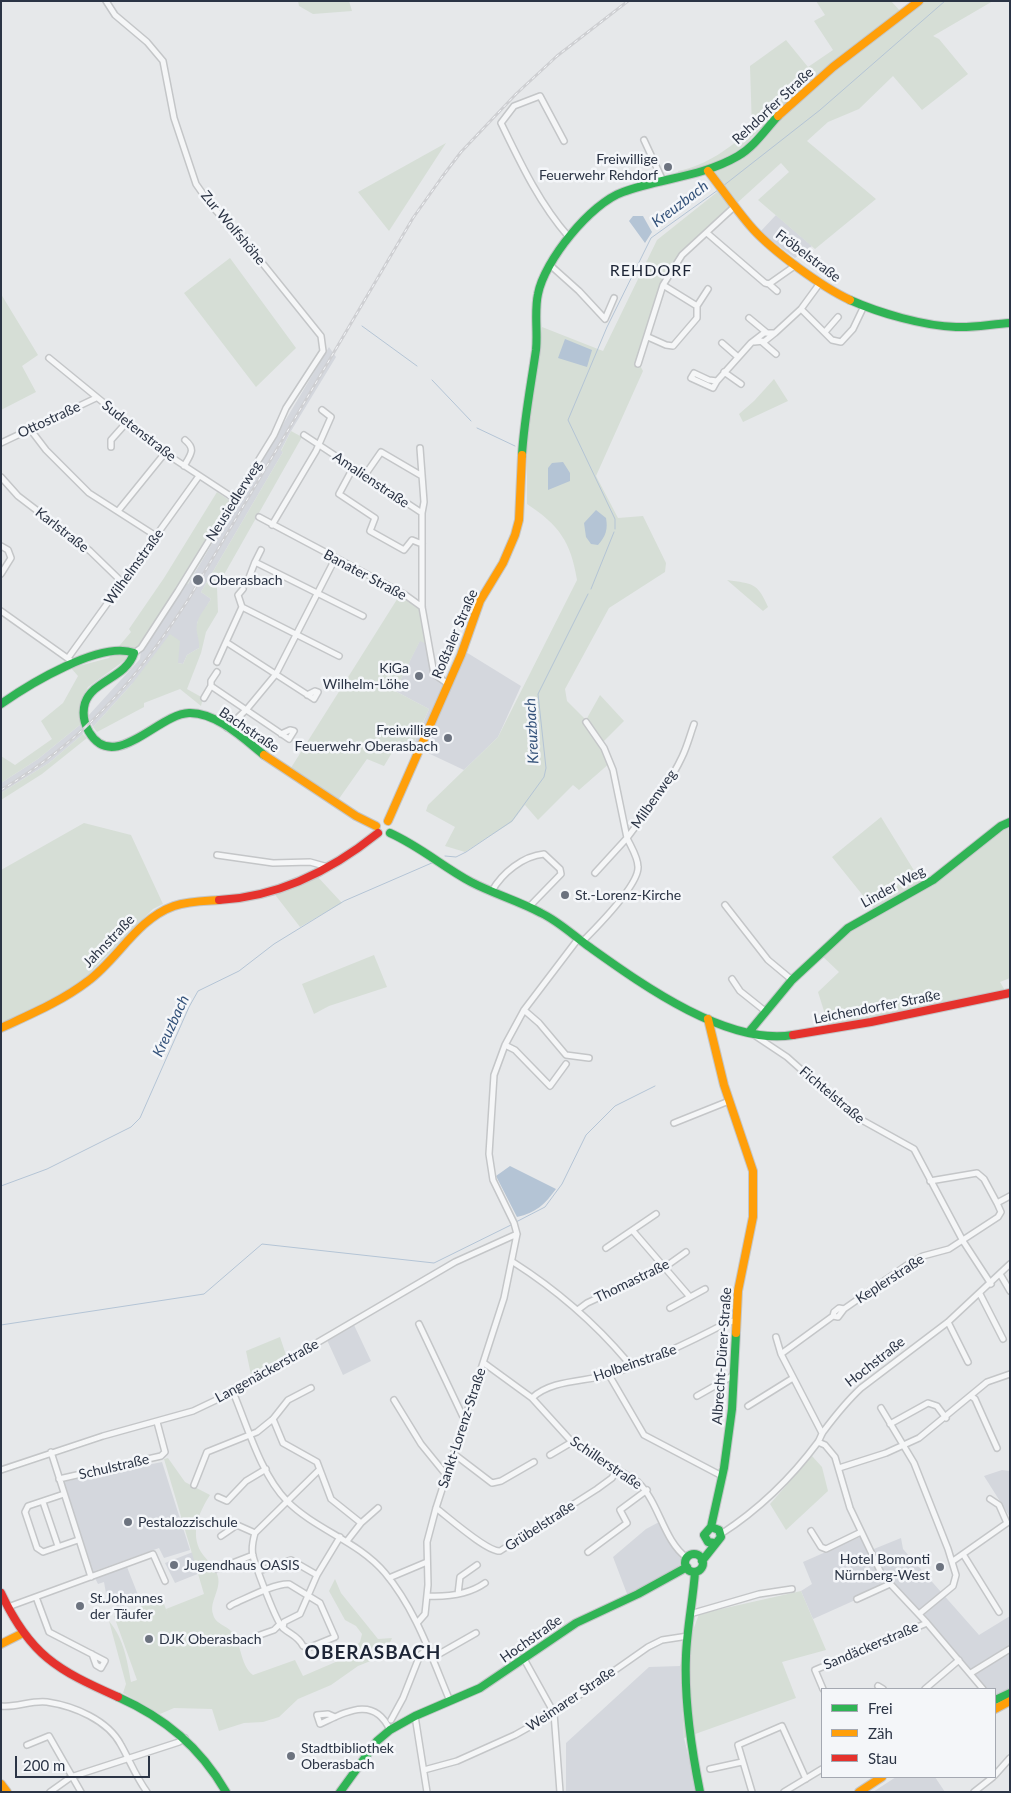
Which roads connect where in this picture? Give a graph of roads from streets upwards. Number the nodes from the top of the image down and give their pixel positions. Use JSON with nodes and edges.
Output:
{"nodes":[{"id":1,"x":106,"y":1,"type":"edge"},
{"id":2,"x":918,"y":1,"type":"edge"},
{"id":3,"x":644,"y":140,"type":"dead end"},
{"id":4,"x":564,"y":141,"type":"dead end"},
{"id":5,"x":708,"y":171,"type":"junction"},
{"id":6,"x":663,"y":182,"type":"junction"},
{"id":7,"x":734,"y":207,"type":"junction"},
{"id":8,"x":707,"y":233,"type":"junction"},
{"id":9,"x":568,"y":236,"type":"junction"},
{"id":10,"x":550,"y":265,"type":"junction"},
{"id":11,"x":796,"y":265,"type":"junction"},
{"id":12,"x":820,"y":283,"type":"junction"},
{"id":13,"x":769,"y":284,"type":"junction"},
{"id":14,"x":663,"y":285,"type":"junction"},
{"id":15,"x":708,"y":289,"type":"dead end"},
{"id":16,"x":777,"y":291,"type":"dead end"},
{"id":17,"x":614,"y":298,"type":"dead end"},
{"id":18,"x":697,"y":306,"type":"junction"},
{"id":19,"x":864,"y":306,"type":"junction"},
{"id":20,"x":801,"y":310,"type":"junction"},
{"id":21,"x":838,"y":317,"type":"dead end"},
{"id":22,"x":749,"y":318,"type":"dead end"},
{"id":23,"x":1010,"y":323,"type":"edge"},
{"id":24,"x":825,"y":332,"type":"junction"},
{"id":25,"x":767,"y":333,"type":"junction"},
{"id":26,"x":775,"y":333,"type":"junction"},
{"id":27,"x":648,"y":337,"type":"junction"},
{"id":28,"x":761,"y":341,"type":"junction"},
{"id":29,"x":722,"y":343,"type":"dead end"},
{"id":30,"x":751,"y":343,"type":"junction"},
{"id":31,"x":324,"y":344,"type":"joint"},
{"id":32,"x":776,"y":354,"type":"dead end"},
{"id":33,"x":738,"y":357,"type":"junction"},
{"id":34,"x":49,"y":358,"type":"dead end"},
{"id":35,"x":638,"y":364,"type":"dead end"},
{"id":36,"x":724,"y":372,"type":"junction"},
{"id":37,"x":717,"y":381,"type":"junction"},
{"id":38,"x":741,"y":384,"type":"dead end"},
{"id":39,"x":529,"y":393,"type":"joint"},
{"id":40,"x":96,"y":398,"type":"junction"},
{"id":41,"x":322,"y":410,"type":"dead end"},
{"id":42,"x":127,"y":422,"type":"junction"},
{"id":43,"x":30,"y":429,"type":"junction"},
{"id":44,"x":304,"y":434,"type":"dead end"},
{"id":45,"x":185,"y":440,"type":"dead end"},
{"id":46,"x":1,"y":442,"type":"edge"},
{"id":47,"x":318,"y":444,"type":"junction"},
{"id":48,"x":111,"y":447,"type":"dead end"},
{"id":49,"x":420,"y":448,"type":"dead end"},
{"id":50,"x":165,"y":453,"type":"junction"},
{"id":51,"x":184,"y":466,"type":"junction"},
{"id":52,"x":353,"y":468,"type":"junction"},
{"id":53,"x":365,"y":475,"type":"junction"},
{"id":54,"x":199,"y":476,"type":"junction"},
{"id":55,"x":422,"y":476,"type":"junction"},
{"id":56,"x":1,"y":477,"type":"edge"},
{"id":57,"x":235,"y":499,"type":"junction"},
{"id":58,"x":118,"y":511,"type":"junction"},
{"id":59,"x":422,"y":513,"type":"junction"},
{"id":60,"x":259,"y":517,"type":"dead end"},
{"id":61,"x":272,"y":525,"type":"junction"},
{"id":62,"x":156,"y":536,"type":"junction"},
{"id":63,"x":422,"y":544,"type":"junction"},
{"id":64,"x":1,"y":546,"type":"edge"},
{"id":65,"x":261,"y":550,"type":"dead end"},
{"id":66,"x":335,"y":559,"type":"junction"},
{"id":67,"x":255,"y":562,"type":"junction"},
{"id":68,"x":1,"y":574,"type":"edge"},
{"id":69,"x":247,"y":580,"type":"dead end"},
{"id":70,"x":123,"y":583,"type":"junction"},
{"id":71,"x":242,"y":588,"type":"dead end"},
{"id":72,"x":316,"y":594,"type":"junction"},
{"id":73,"x":242,"y":607,"type":"junction"},
{"id":74,"x":422,"y":607,"type":"junction"},
{"id":75,"x":1,"y":611,"type":"edge"},
{"id":76,"x":363,"y":616,"type":"dead end"},
{"id":77,"x":295,"y":634,"type":"junction"},
{"id":78,"x":226,"y":642,"type":"junction"},
{"id":79,"x":134,"y":653,"type":"junction"},
{"id":80,"x":339,"y":656,"type":"dead end"},
{"id":81,"x":70,"y":660,"type":"junction"},
{"id":82,"x":216,"y":662,"type":"dead end"},
{"id":83,"x":217,"y":672,"type":"dead end"},
{"id":84,"x":276,"y":674,"type":"junction"},
{"id":85,"x":448,"y":684,"type":"junction"},
{"id":86,"x":211,"y":686,"type":"junction"},
{"id":87,"x":307,"y":695,"type":"dead end"},
{"id":88,"x":204,"y":698,"type":"dead end"},
{"id":89,"x":1,"y":704,"type":"edge"},
{"id":90,"x":247,"y":709,"type":"junction"},
{"id":91,"x":586,"y":722,"type":"dead end"},
{"id":92,"x":694,"y":724,"type":"dead end"},
{"id":93,"x":227,"y":728,"type":"junction"},
{"id":94,"x":281,"y":734,"type":"dead end"},
{"id":95,"x":388,"y":821,"type":"junction"},
{"id":96,"x":1010,"y":822,"type":"edge"},
{"id":97,"x":377,"y":830,"type":"junction"},
{"id":98,"x":390,"y":833,"type":"junction"},
{"id":99,"x":626,"y":838,"type":"junction"},
{"id":100,"x":217,"y":855,"type":"dead end"},
{"id":101,"x":328,"y":867,"type":"junction"},
{"id":102,"x":596,"y":874,"type":"dead end"},
{"id":103,"x":492,"y":891,"type":"junction"},
{"id":104,"x":724,"y":905,"type":"dead end"},
{"id":105,"x":529,"y":907,"type":"junction"},
{"id":106,"x":580,"y":940,"type":"junction"},
{"id":107,"x":732,"y":978,"type":"dead end"},
{"id":108,"x":792,"y":980,"type":"junction"},
{"id":109,"x":1010,"y":993,"type":"edge"},
{"id":110,"x":524,"y":1010,"type":"junction"},
{"id":111,"x":765,"y":1011,"type":"junction"},
{"id":112,"x":708,"y":1019,"type":"junction"},
{"id":113,"x":1,"y":1028,"type":"edge"},
{"id":114,"x":749,"y":1032,"type":"junction"},
{"id":115,"x":505,"y":1045,"type":"junction"},
{"id":116,"x":589,"y":1058,"type":"dead end"},
{"id":117,"x":566,"y":1064,"type":"dead end"},
{"id":118,"x":729,"y":1101,"type":"junction"},
{"id":119,"x":674,"y":1123,"type":"dead end"},
{"id":120,"x":930,"y":1182,"type":"junction"},
{"id":121,"x":1010,"y":1196,"type":"edge"},
{"id":122,"x":997,"y":1202,"type":"junction"},
{"id":123,"x":656,"y":1214,"type":"dead end"},
{"id":124,"x":633,"y":1231,"type":"junction"},
{"id":125,"x":517,"y":1234,"type":"junction"},
{"id":126,"x":963,"y":1241,"type":"junction"},
{"id":127,"x":606,"y":1248,"type":"dead end"},
{"id":128,"x":686,"y":1252,"type":"dead end"},
{"id":129,"x":513,"y":1262,"type":"junction"},
{"id":130,"x":1010,"y":1264,"type":"edge"},
{"id":131,"x":665,"y":1267,"type":"junction"},
{"id":132,"x":1000,"y":1274,"type":"junction"},
{"id":133,"x":990,"y":1284,"type":"junction"},
{"id":134,"x":705,"y":1289,"type":"dead end"},
{"id":135,"x":1010,"y":1291,"type":"edge"},
{"id":136,"x":980,"y":1294,"type":"junction"},
{"id":137,"x":690,"y":1298,"type":"junction"},
{"id":138,"x":670,"y":1308,"type":"dead end"},
{"id":139,"x":579,"y":1309,"type":"junction"},
{"id":140,"x":735,"y":1321,"type":"junction"},
{"id":141,"x":948,"y":1322,"type":"junction"},
{"id":142,"x":419,"y":1324,"type":"dead end"},
{"id":143,"x":776,"y":1337,"type":"dead end"},
{"id":144,"x":1003,"y":1340,"type":"dead end"},
{"id":145,"x":782,"y":1354,"type":"junction"},
{"id":146,"x":968,"y":1362,"type":"dead end"},
{"id":147,"x":484,"y":1364,"type":"junction"},
{"id":148,"x":630,"y":1367,"type":"junction"},
{"id":149,"x":1010,"y":1374,"type":"edge"},
{"id":150,"x":609,"y":1375,"type":"junction"},
{"id":151,"x":734,"y":1375,"type":"junction"},
{"id":152,"x":793,"y":1378,"type":"junction"},
{"id":153,"x":311,"y":1388,"type":"dead end"},
{"id":154,"x":233,"y":1392,"type":"junction"},
{"id":155,"x":697,"y":1396,"type":"dead end"},
{"id":156,"x":971,"y":1396,"type":"junction"},
{"id":157,"x":532,"y":1398,"type":"junction"},
{"id":158,"x":394,"y":1400,"type":"dead end"},
{"id":159,"x":748,"y":1406,"type":"dead end"},
{"id":160,"x":881,"y":1408,"type":"dead end"},
{"id":161,"x":946,"y":1418,"type":"junction"},
{"id":162,"x":273,"y":1419,"type":"junction"},
{"id":163,"x":464,"y":1421,"type":"junction"},
{"id":164,"x":157,"y":1422,"type":"junction"},
{"id":165,"x":890,"y":1424,"type":"junction"},
{"id":166,"x":822,"y":1433,"type":"junction"},
{"id":167,"x":251,"y":1435,"type":"junction"},
{"id":168,"x":572,"y":1442,"type":"junction"},
{"id":169,"x":818,"y":1442,"type":"junction"},
{"id":170,"x":904,"y":1446,"type":"junction"},
{"id":171,"x":997,"y":1448,"type":"dead end"},
{"id":172,"x":51,"y":1452,"type":"junction"},
{"id":173,"x":454,"y":1454,"type":"junction"},
{"id":174,"x":550,"y":1455,"type":"dead end"},
{"id":175,"x":534,"y":1462,"type":"dead end"},
{"id":176,"x":839,"y":1468,"type":"junction"},
{"id":177,"x":266,"y":1469,"type":"junction"},
{"id":178,"x":1,"y":1470,"type":"edge"},
{"id":179,"x":319,"y":1470,"type":"junction"},
{"id":180,"x":616,"y":1471,"type":"junction"},
{"id":181,"x":447,"y":1476,"type":"junction"},
{"id":182,"x":722,"y":1476,"type":"junction"},
{"id":183,"x":59,"y":1479,"type":"junction"},
{"id":184,"x":194,"y":1485,"type":"dead end"},
{"id":185,"x":646,"y":1490,"type":"junction"},
{"id":186,"x":64,"y":1494,"type":"junction"},
{"id":187,"x":218,"y":1497,"type":"dead end"},
{"id":188,"x":990,"y":1499,"type":"dead end"},
{"id":189,"x":286,"y":1501,"type":"junction"},
{"id":190,"x":43,"y":1502,"type":"junction"},
{"id":191,"x":378,"y":1508,"type":"dead end"},
{"id":192,"x":436,"y":1508,"type":"junction"},
{"id":193,"x":361,"y":1523,"type":"junction"},
{"id":194,"x":711,"y":1527,"type":"junction"},
{"id":195,"x":811,"y":1531,"type":"dead end"},
{"id":196,"x":255,"y":1532,"type":"junction"},
{"id":197,"x":861,"y":1532,"type":"junction"},
{"id":198,"x":721,"y":1534,"type":"junction"},
{"id":199,"x":221,"y":1536,"type":"dead end"},
{"id":200,"x":340,"y":1537,"type":"junction"},
{"id":201,"x":78,"y":1540,"type":"junction"},
{"id":202,"x":706,"y":1540,"type":"junction"},
{"id":203,"x":347,"y":1541,"type":"junction"},
{"id":204,"x":714,"y":1544,"type":"junction"},
{"id":205,"x":58,"y":1546,"type":"junction"},
{"id":206,"x":588,"y":1552,"type":"dead end"},
{"id":207,"x":963,"y":1554,"type":"junction"},
{"id":208,"x":253,"y":1555,"type":"junction"},
{"id":209,"x":696,"y":1555,"type":"junction"},
{"id":210,"x":687,"y":1558,"type":"junction"},
{"id":211,"x":702,"y":1561,"type":"junction"},
{"id":212,"x":952,"y":1561,"type":"junction"},
{"id":213,"x":427,"y":1562,"type":"junction"},
{"id":214,"x":477,"y":1565,"type":"dead end"},
{"id":215,"x":217,"y":1568,"type":"dead end"},
{"id":216,"x":687,"y":1568,"type":"junction"},
{"id":217,"x":259,"y":1571,"type":"junction"},
{"id":218,"x":695,"y":1572,"type":"junction"},
{"id":219,"x":318,"y":1575,"type":"junction"},
{"id":220,"x":91,"y":1577,"type":"junction"},
{"id":221,"x":389,"y":1578,"type":"junction"},
{"id":222,"x":165,"y":1581,"type":"dead end"},
{"id":223,"x":485,"y":1583,"type":"dead end"},
{"id":224,"x":890,"y":1584,"type":"junction"},
{"id":225,"x":792,"y":1588,"type":"dead end"},
{"id":226,"x":267,"y":1590,"type":"junction"},
{"id":227,"x":1,"y":1593,"type":"edge"},
{"id":228,"x":458,"y":1594,"type":"junction"},
{"id":229,"x":307,"y":1596,"type":"junction"},
{"id":230,"x":427,"y":1596,"type":"junction"},
{"id":231,"x":36,"y":1597,"type":"junction"},
{"id":232,"x":857,"y":1599,"type":"dead end"},
{"id":233,"x":230,"y":1606,"type":"dead end"},
{"id":234,"x":8,"y":1607,"type":"junction"},
{"id":235,"x":999,"y":1612,"type":"dead end"},
{"id":236,"x":690,"y":1614,"type":"junction"},
{"id":237,"x":919,"y":1614,"type":"junction"},
{"id":238,"x":418,"y":1622,"type":"junction"},
{"id":239,"x":927,"y":1622,"type":"junction"},
{"id":240,"x":282,"y":1626,"type":"junction"},
{"id":241,"x":23,"y":1633,"type":"junction"},
{"id":242,"x":476,"y":1633,"type":"dead end"},
{"id":243,"x":257,"y":1636,"type":"dead end"},
{"id":244,"x":688,"y":1636,"type":"junction"},
{"id":245,"x":1,"y":1644,"type":"edge"},
{"id":246,"x":428,"y":1649,"type":"junction"},
{"id":247,"x":1010,"y":1649,"type":"edge"},
{"id":248,"x":92,"y":1654,"type":"dead end"},
{"id":249,"x":432,"y":1658,"type":"junction"},
{"id":250,"x":524,"y":1659,"type":"junction"},
{"id":251,"x":959,"y":1660,"type":"junction"},
{"id":252,"x":971,"y":1673,"type":"junction"},
{"id":253,"x":823,"y":1688,"type":"edge"},
{"id":254,"x":926,"y":1688,"type":"edge"},
{"id":255,"x":982,"y":1688,"type":"edge"},
{"id":256,"x":1010,"y":1693,"type":"edge"},
{"id":257,"x":996,"y":1700,"type":"edge"},
{"id":258,"x":450,"y":1701,"type":"junction"},
{"id":259,"x":1010,"y":1701,"type":"edge"},
{"id":260,"x":1,"y":1706,"type":"edge"},
{"id":261,"x":996,"y":1708,"type":"edge"},
{"id":262,"x":554,"y":1713,"type":"junction"},
{"id":263,"x":415,"y":1716,"type":"junction"},
{"id":264,"x":335,"y":1717,"type":"dead end"},
{"id":265,"x":390,"y":1720,"type":"dead end"},
{"id":266,"x":390,"y":1730,"type":"junction"},
{"id":267,"x":185,"y":1738,"type":"junction"},
{"id":268,"x":27,"y":1745,"type":"dead end"},
{"id":269,"x":127,"y":1758,"type":"junction"},
{"id":270,"x":1010,"y":1758,"type":"edge"},
{"id":271,"x":742,"y":1762,"type":"junction"},
{"id":272,"x":710,"y":1769,"type":"dead end"},
{"id":273,"x":424,"y":1770,"type":"junction"},
{"id":274,"x":821,"y":1770,"type":"edge"},
{"id":275,"x":996,"y":1773,"type":"edge"},
{"id":276,"x":71,"y":1777,"type":"junction"},
{"id":277,"x":880,"y":1778,"type":"edge"},
{"id":278,"x":990,"y":1778,"type":"edge"},
{"id":279,"x":806,"y":1779,"type":"junction"},
{"id":280,"x":1,"y":1784,"type":"edge"},
{"id":281,"x":144,"y":1791,"type":"edge"},
{"id":282,"x":7,"y":1792,"type":"edge"},
{"id":283,"x":50,"y":1792,"type":"edge"},
{"id":284,"x":81,"y":1792,"type":"edge"},
{"id":285,"x":226,"y":1792,"type":"edge"},
{"id":286,"x":340,"y":1792,"type":"edge"},
{"id":287,"x":427,"y":1792,"type":"edge"},
{"id":288,"x":559,"y":1792,"type":"edge"},
{"id":289,"x":700,"y":1792,"type":"edge"},
{"id":290,"x":752,"y":1792,"type":"edge"},
{"id":291,"x":784,"y":1792,"type":"edge"},
{"id":292,"x":859,"y":1792,"type":"edge"},
{"id":293,"x":974,"y":1792,"type":"edge"}],
"edges":[{"from":1,"to":31,"type":"street","name":"Zur Wolfshöhe"},
{"from":2,"to":5,"type":"street","name":"Rehdorfer Straße"},
{"from":3,"to":6,"type":"street"},
{"from":4,"to":9,"type":"street"},
{"from":5,"to":6,"type":"street","name":"Rehdorfer Straße"},
{"from":5,"to":7,"type":"street","name":"Fröbelstraße"},
{"from":6,"to":9,"type":"street","name":"Rehdorfer Straße"},
{"from":7,"to":8,"type":"street"},
{"from":7,"to":11,"type":"street","name":"Fröbelstraße"},
{"from":8,"to":13,"type":"street"},
{"from":8,"to":14,"type":"street"},
{"from":9,"to":10,"type":"street","name":"Rehdorfer Straße"},
{"from":10,"to":17,"type":"street"},
{"from":10,"to":39,"type":"street","name":"Rehdorfer Straße"},
{"from":11,"to":12,"type":"street","name":"Fröbelstraße"},
{"from":11,"to":13,"type":"street"},
{"from":12,"to":19,"type":"street","name":"Fröbelstraße"},
{"from":12,"to":20,"type":"street"},
{"from":13,"to":16,"type":"street"},
{"from":14,"to":18,"type":"street"},
{"from":14,"to":27,"type":"street"},
{"from":15,"to":18,"type":"street"},
{"from":18,"to":27,"type":"street"},
{"from":19,"to":23,"type":"street","name":"Fröbelstraße"},
{"from":19,"to":24,"type":"street"},
{"from":20,"to":24,"type":"street"},
{"from":20,"to":26,"type":"street"},
{"from":21,"to":24,"type":"street"},
{"from":22,"to":25,"type":"street"},
{"from":25,"to":26,"type":"street"},
{"from":25,"to":30,"type":"street"},
{"from":26,"to":28,"type":"street"},
{"from":27,"to":35,"type":"street"},
{"from":28,"to":30,"type":"street"},
{"from":28,"to":32,"type":"street"},
{"from":29,"to":33,"type":"street"},
{"from":30,"to":33,"type":"street"},
{"from":31,"to":57,"type":"street","name":"Neusiedlerweg"},
{"from":33,"to":36,"type":"street"},
{"from":34,"to":40,"type":"street","name":"Sudetenstraße"},
{"from":36,"to":37,"type":"street"},
{"from":36,"to":38,"type":"street"},
{"from":37,"to":37,"type":"street"},
{"from":39,"to":85,"type":"street","name":"Roßtaler Straße"},
{"from":40,"to":42,"type":"street","name":"Sudetenstraße"},
{"from":40,"to":43,"type":"street","name":"Ottostraße"},
{"from":41,"to":47,"type":"street","name":"Amalienstraße"},
{"from":42,"to":48,"type":"street"},
{"from":42,"to":50,"type":"street","name":"Sudetenstraße"},
{"from":43,"to":46,"type":"street","name":"Ottostraße"},
{"from":43,"to":58,"type":"street"},
{"from":44,"to":47,"type":"street","name":"Amalienstraße"},
{"from":45,"to":51,"type":"street"},
{"from":47,"to":52,"type":"street","name":"Amalienstraße"},
{"from":47,"to":61,"type":"street"},
{"from":49,"to":55,"type":"street"},
{"from":50,"to":51,"type":"street","name":"Sudetenstraße"},
{"from":50,"to":58,"type":"street"},
{"from":51,"to":54,"type":"street","name":"Sudetenstraße"},
{"from":52,"to":53,"type":"street","name":"Amalienstraße"},
{"from":52,"to":63,"type":"street"},
{"from":53,"to":55,"type":"street"},
{"from":53,"to":59,"type":"street","name":"Amalienstraße"},
{"from":54,"to":57,"type":"street","name":"Sudetenstraße"},
{"from":54,"to":62,"type":"street","name":"Wilhelmstraße"},
{"from":55,"to":59,"type":"street"},
{"from":56,"to":70,"type":"street","name":"Karlstraße"},
{"from":57,"to":79,"type":"street","name":"Neusiedlerweg"},
{"from":58,"to":62,"type":"street"},
{"from":59,"to":63,"type":"street","name":"Amalienstraße"},
{"from":60,"to":61,"type":"street","name":"Banater Straße"},
{"from":61,"to":66,"type":"street","name":"Banater Straße"},
{"from":62,"to":70,"type":"street","name":"Wilhelmstraße"},
{"from":63,"to":74,"type":"street","name":"Amalienstraße"},
{"from":64,"to":68,"type":"street"},
{"from":65,"to":67,"type":"street"},
{"from":66,"to":72,"type":"street"},
{"from":66,"to":74,"type":"street","name":"Banater Straße"},
{"from":67,"to":69,"type":"street"},
{"from":67,"to":72,"type":"street"},
{"from":70,"to":81,"type":"street","name":"Wilhelmstraße"},
{"from":71,"to":73,"type":"street"},
{"from":72,"to":76,"type":"street"},
{"from":72,"to":77,"type":"street"},
{"from":73,"to":77,"type":"street"},
{"from":73,"to":78,"type":"street"},
{"from":74,"to":85,"type":"street","name":"Banater Straße"},
{"from":75,"to":81,"type":"street"},
{"from":77,"to":80,"type":"street"},
{"from":77,"to":84,"type":"street"},
{"from":78,"to":82,"type":"street"},
{"from":78,"to":84,"type":"street"},
{"from":79,"to":81,"type":"street"},
{"from":79,"to":93,"type":"street","name":"Bachstraße"},
{"from":81,"to":89,"type":"street"},
{"from":83,"to":86,"type":"street"},
{"from":84,"to":87,"type":"street"},
{"from":84,"to":90,"type":"street"},
{"from":85,"to":95,"type":"street","name":"Roßtaler Straße"},
{"from":86,"to":88,"type":"street"},
{"from":86,"to":90,"type":"street"},
{"from":90,"to":93,"type":"street"},
{"from":90,"to":94,"type":"street"},
{"from":91,"to":99,"type":"street"},
{"from":92,"to":99,"type":"street","name":"Milbenweg"},
{"from":93,"to":97,"type":"street","name":"Bachstraße"},
{"from":95,"to":97,"type":"street"},
{"from":95,"to":98,"type":"street"},
{"from":96,"to":108,"type":"street","name":"Linder Weg"},
{"from":97,"to":98,"type":"street"},
{"from":97,"to":101,"type":"street","name":"Jahnstraße"},
{"from":98,"to":103,"type":"street"},
{"from":99,"to":102,"type":"street"},
{"from":99,"to":106,"type":"street","name":"Milbenweg"},
{"from":100,"to":101,"type":"street"},
{"from":101,"to":113,"type":"street","name":"Jahnstraße"},
{"from":103,"to":105,"type":"street"},
{"from":103,"to":105,"type":"street"},
{"from":104,"to":108,"type":"street"},
{"from":105,"to":106,"type":"street"},
{"from":106,"to":110,"type":"street","name":"Milbenweg"},
{"from":106,"to":112,"type":"street"},
{"from":107,"to":111,"type":"street"},
{"from":108,"to":111,"type":"street","name":"Linder Weg"},
{"from":109,"to":114,"type":"street","name":"Leichendorfer Straße"},
{"from":110,"to":115,"type":"street","name":"Milbenweg"},
{"from":110,"to":116,"type":"street"},
{"from":111,"to":114,"type":"street","name":"Linder Weg"},
{"from":112,"to":114,"type":"street"},
{"from":112,"to":118,"type":"street","name":"Albrecht-Dürer-Straße"},
{"from":114,"to":120,"type":"street","name":"Fichtelstraße"},
{"from":115,"to":117,"type":"street"},
{"from":115,"to":125,"type":"street","name":"Milbenweg"},
{"from":118,"to":119,"type":"street"},
{"from":118,"to":140,"type":"street","name":"Albrecht-Dürer-Straße"},
{"from":120,"to":122,"type":"street"},
{"from":120,"to":126,"type":"street","name":"Fichtelstraße"},
{"from":121,"to":122,"type":"street"},
{"from":122,"to":126,"type":"street","name":"Keplerstraße"},
{"from":123,"to":124,"type":"street"},
{"from":124,"to":127,"type":"street"},
{"from":124,"to":131,"type":"street"},
{"from":125,"to":129,"type":"street","name":"Sankt-Lorenz-Straße"},
{"from":125,"to":154,"type":"street","name":"Langenäckerstraße"},
{"from":126,"to":133,"type":"street","name":"Fichtelstraße"},
{"from":126,"to":145,"type":"street","name":"Keplerstraße"},
{"from":128,"to":131,"type":"street","name":"Thomastraße"},
{"from":129,"to":139,"type":"street"},
{"from":129,"to":147,"type":"street","name":"Sankt-Lorenz-Straße"},
{"from":130,"to":132,"type":"street","name":"Hochstraße"},
{"from":131,"to":137,"type":"street"},
{"from":131,"to":139,"type":"street","name":"Thomastraße"},
{"from":132,"to":133,"type":"street","name":"Hochstraße"},
{"from":132,"to":135,"type":"street"},
{"from":133,"to":136,"type":"street","name":"Hochstraße"},
{"from":134,"to":137,"type":"street"},
{"from":136,"to":141,"type":"street","name":"Hochstraße"},
{"from":136,"to":144,"type":"street"},
{"from":137,"to":138,"type":"street"},
{"from":139,"to":148,"type":"street"},
{"from":140,"to":148,"type":"street","name":"Holbeinstraße"},
{"from":140,"to":151,"type":"street","name":"Albrecht-Dürer-Straße"},
{"from":141,"to":146,"type":"street"},
{"from":141,"to":166,"type":"street","name":"Hochstraße"},
{"from":142,"to":163,"type":"street"},
{"from":143,"to":145,"type":"street"},
{"from":145,"to":152,"type":"street"},
{"from":147,"to":157,"type":"street","name":"Schillerstraße"},
{"from":147,"to":163,"type":"street","name":"Sankt-Lorenz-Straße"},
{"from":148,"to":150,"type":"street","name":"Holbeinstraße"},
{"from":149,"to":156,"type":"street"},
{"from":150,"to":157,"type":"street","name":"Holbeinstraße"},
{"from":150,"to":182,"type":"street"},
{"from":151,"to":155,"type":"street"},
{"from":151,"to":182,"type":"street","name":"Albrecht-Dürer-Straße"},
{"from":152,"to":159,"type":"street"},
{"from":152,"to":166,"type":"street"},
{"from":153,"to":162,"type":"street"},
{"from":154,"to":164,"type":"street","name":"Langenäckerstraße"},
{"from":154,"to":167,"type":"street"},
{"from":156,"to":161,"type":"street"},
{"from":156,"to":171,"type":"street"},
{"from":157,"to":168,"type":"street","name":"Schillerstraße"},
{"from":158,"to":181,"type":"street"},
{"from":160,"to":165,"type":"street"},
{"from":161,"to":165,"type":"street"},
{"from":161,"to":170,"type":"street"},
{"from":162,"to":167,"type":"street"},
{"from":162,"to":179,"type":"street"},
{"from":163,"to":173,"type":"street","name":"Sankt-Lorenz-Straße"},
{"from":164,"to":172,"type":"street","name":"Langenäckerstraße"},
{"from":164,"to":183,"type":"street","name":"Schulstraße"},
{"from":165,"to":170,"type":"street"},
{"from":166,"to":169,"type":"street","name":"Hochstraße"},
{"from":167,"to":177,"type":"street"},
{"from":167,"to":184,"type":"street"},
{"from":168,"to":174,"type":"street"},
{"from":168,"to":180,"type":"street","name":"Schillerstraße"},
{"from":169,"to":176,"type":"street"},
{"from":169,"to":198,"type":"street","name":"Hochstraße"},
{"from":170,"to":176,"type":"street"},
{"from":170,"to":212,"type":"street"},
{"from":172,"to":178,"type":"street","name":"Langenäckerstraße"},
{"from":172,"to":183,"type":"street"},
{"from":173,"to":175,"type":"street"},
{"from":173,"to":181,"type":"street","name":"Sankt-Lorenz-Straße"},
{"from":176,"to":197,"type":"street"},
{"from":177,"to":187,"type":"street"},
{"from":177,"to":189,"type":"street"},
{"from":179,"to":189,"type":"street"},
{"from":179,"to":193,"type":"street"},
{"from":180,"to":185,"type":"street","name":"Schillerstraße"},
{"from":180,"to":192,"type":"street","name":"Grübelstraße"},
{"from":181,"to":192,"type":"street","name":"Sankt-Lorenz-Straße"},
{"from":182,"to":194,"type":"street","name":"Albrecht-Dürer-Straße"},
{"from":183,"to":186,"type":"street"},
{"from":185,"to":206,"type":"street"},
{"from":185,"to":210,"type":"street","name":"Schillerstraße"},
{"from":186,"to":190,"type":"street"},
{"from":186,"to":201,"type":"street"},
{"from":188,"to":207,"type":"street"},
{"from":189,"to":196,"type":"street"},
{"from":189,"to":200,"type":"street"},
{"from":190,"to":205,"type":"street"},
{"from":190,"to":205,"type":"street"},
{"from":191,"to":193,"type":"street"},
{"from":192,"to":213,"type":"street","name":"Sankt-Lorenz-Straße"},
{"from":193,"to":203,"type":"street"},
{"from":194,"to":198,"type":"street"},
{"from":194,"to":202,"type":"street","name":"Albrecht-Dürer-Straße"},
{"from":195,"to":197,"type":"street"},
{"from":196,"to":199,"type":"street"},
{"from":196,"to":208,"type":"street"},
{"from":197,"to":224,"type":"street"},
{"from":198,"to":204,"type":"street"},
{"from":200,"to":203,"type":"street"},
{"from":200,"to":219,"type":"street"},
{"from":201,"to":205,"type":"street"},
{"from":201,"to":220,"type":"street"},
{"from":202,"to":204,"type":"street"},
{"from":202,"to":209,"type":"street","name":"Albrecht-Dürer-Straße"},
{"from":203,"to":221,"type":"street"},
{"from":204,"to":211,"type":"street"},
{"from":207,"to":212,"type":"street"},
{"from":207,"to":235,"type":"street"},
{"from":208,"to":215,"type":"street"},
{"from":208,"to":217,"type":"street"},
{"from":209,"to":210,"type":"street"},
{"from":209,"to":211,"type":"street"},
{"from":210,"to":216,"type":"street"},
{"from":211,"to":218,"type":"street"},
{"from":212,"to":237,"type":"street"},
{"from":213,"to":221,"type":"street"},
{"from":213,"to":230,"type":"street","name":"Sankt-Lorenz-Straße"},
{"from":214,"to":228,"type":"street"},
{"from":216,"to":218,"type":"street"},
{"from":216,"to":250,"type":"street","name":"Hochstraße"},
{"from":217,"to":219,"type":"street"},
{"from":217,"to":226,"type":"street"},
{"from":218,"to":236,"type":"street"},
{"from":219,"to":229,"type":"street"},
{"from":220,"to":222,"type":"street"},
{"from":220,"to":231,"type":"street"},
{"from":221,"to":238,"type":"street"},
{"from":223,"to":228,"type":"street"},
{"from":224,"to":232,"type":"street"},
{"from":224,"to":237,"type":"street"},
{"from":225,"to":236,"type":"street"},
{"from":226,"to":229,"type":"street"},
{"from":226,"to":233,"type":"street"},
{"from":226,"to":240,"type":"street"},
{"from":227,"to":234,"type":"street"},
{"from":228,"to":230,"type":"street"},
{"from":229,"to":240,"type":"street"},
{"from":229,"to":240,"type":"street"},
{"from":230,"to":238,"type":"street","name":"Sankt-Lorenz-Straße"},
{"from":231,"to":234,"type":"street"},
{"from":231,"to":248,"type":"street"},
{"from":234,"to":241,"type":"street"},
{"from":236,"to":244,"type":"street"},
{"from":237,"to":239,"type":"street"},
{"from":238,"to":246,"type":"street"},
{"from":239,"to":251,"type":"street"},
{"from":239,"to":253,"type":"street","name":"Sandäckerstraße"},
{"from":240,"to":243,"type":"street"},
{"from":241,"to":245,"type":"street"},
{"from":241,"to":267,"type":"street"},
{"from":242,"to":249,"type":"street"},
{"from":244,"to":262,"type":"street","name":"Weimarer Straße"},
{"from":244,"to":289,"type":"street"},
{"from":246,"to":249,"type":"street"},
{"from":246,"to":265,"type":"street"},
{"from":247,"to":252,"type":"street"},
{"from":249,"to":258,"type":"street"},
{"from":250,"to":258,"type":"street","name":"Hochstraße"},
{"from":250,"to":262,"type":"street"},
{"from":251,"to":252,"type":"street"},
{"from":251,"to":254,"type":"street"},
{"from":252,"to":255,"type":"street"},
{"from":256,"to":257,"type":"street"},
{"from":258,"to":263,"type":"street","name":"Hochstraße"},
{"from":259,"to":261,"type":"street"},
{"from":260,"to":269,"type":"street"},
{"from":262,"to":273,"type":"street","name":"Weimarer Straße"},
{"from":262,"to":288,"type":"street"},
{"from":263,"to":266,"type":"street","name":"Hochstraße"},
{"from":263,"to":273,"type":"street"},
{"from":264,"to":266,"type":"street"},
{"from":266,"to":286,"type":"street","name":"Hochstraße"},
{"from":267,"to":269,"type":"street"},
{"from":267,"to":285,"type":"street"},
{"from":268,"to":276,"type":"street"},
{"from":269,"to":276,"type":"street"},
{"from":269,"to":281,"type":"street"},
{"from":270,"to":275,"type":"street"},
{"from":271,"to":272,"type":"street"},
{"from":271,"to":279,"type":"street"},
{"from":271,"to":290,"type":"street"},
{"from":273,"to":287,"type":"street"},
{"from":274,"to":279,"type":"street"},
{"from":276,"to":283,"type":"street"},
{"from":276,"to":284,"type":"street"},
{"from":277,"to":292,"type":"street"},
{"from":278,"to":293,"type":"street"},
{"from":279,"to":291,"type":"street"},
{"from":280,"to":282,"type":"street"}]}
